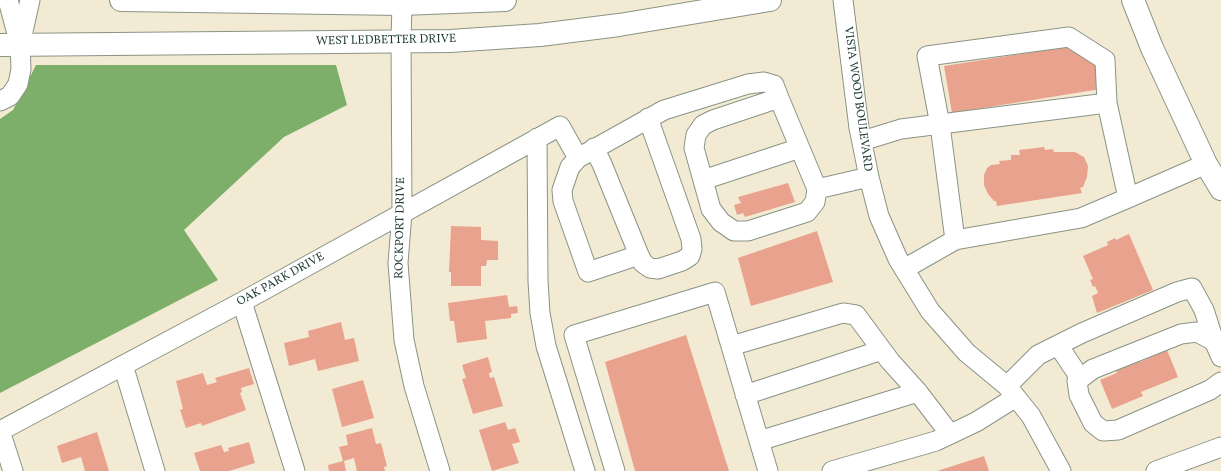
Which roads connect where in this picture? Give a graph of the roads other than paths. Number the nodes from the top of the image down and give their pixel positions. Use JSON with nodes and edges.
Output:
{"nodes":[{"id":1,"x":8,"y":0,"type":"edge"},
{"id":2,"x":30,"y":0,"type":"edge"},
{"id":3,"x":121,"y":0,"type":"edge"},
{"id":4,"x":505,"y":0,"type":"edge"},
{"id":5,"x":770,"y":0,"type":"edge"},
{"id":6,"x":843,"y":0,"type":"edge"},
{"id":7,"x":1133,"y":0,"type":"edge"},
{"id":8,"x":402,"y":4,"type":"junction"},
{"id":9,"x":401,"y":41,"type":"junction"},
{"id":10,"x":10,"y":45,"type":"edge"},
{"id":11,"x":779,"y":98,"type":"junction"},
{"id":12,"x":0,"y":101,"type":"edge"},
{"id":13,"x":1107,"y":103,"type":"junction"},
{"id":14,"x":648,"y":118,"type":"junction"},
{"id":15,"x":940,"y":125,"type":"junction"},
{"id":16,"x":537,"y":138,"type":"junction"},
{"id":17,"x":862,"y":141,"type":"junction"},
{"id":18,"x":800,"y":148,"type":"junction"},
{"id":19,"x":586,"y":153,"type":"junction"},
{"id":20,"x":1206,"y":164,"type":"junction"},
{"id":21,"x":869,"y":177,"type":"junction"},
{"id":22,"x":703,"y":180,"type":"junction"},
{"id":23,"x":817,"y":189,"type":"junction"},
{"id":24,"x":1221,"y":189,"type":"edge"},
{"id":25,"x":1128,"y":198,"type":"junction"},
{"id":26,"x":402,"y":212,"type":"junction"},
{"id":27,"x":955,"y":240,"type":"junction"},
{"id":28,"x":639,"y":255,"type":"junction"},
{"id":29,"x":904,"y":269,"type":"junction"},
{"id":30,"x":242,"y":302,"type":"junction"},
{"id":31,"x":1058,"y":345,"type":"junction"},
{"id":32,"x":731,"y":346,"type":"junction"},
{"id":33,"x":1218,"y":349,"type":"edge"},
{"id":34,"x":882,"y":350,"type":"junction"},
{"id":35,"x":123,"y":365,"type":"junction"},
{"id":36,"x":1080,"y":378,"type":"junction"},
{"id":37,"x":1221,"y":382,"type":"edge"},
{"id":38,"x":918,"y":392,"type":"junction"},
{"id":39,"x":1012,"y":392,"type":"junction"},
{"id":40,"x":745,"y":394,"type":"junction"},
{"id":41,"x":0,"y":431,"type":"edge"},
{"id":42,"x":950,"y":434,"type":"junction"},
{"id":43,"x":759,"y":441,"type":"junction"},
{"id":44,"x":1221,"y":446,"type":"edge"},
{"id":45,"x":855,"y":468,"type":"edge"},
{"id":46,"x":13,"y":471,"type":"edge"},
{"id":47,"x":155,"y":471,"type":"edge"},
{"id":48,"x":295,"y":471,"type":"edge"},
{"id":49,"x":440,"y":471,"type":"edge"},
{"id":50,"x":585,"y":471,"type":"edge"},
{"id":51,"x":615,"y":471,"type":"edge"},
{"id":52,"x":768,"y":471,"type":"edge"},
{"id":53,"x":832,"y":471,"type":"edge"},
{"id":54,"x":1062,"y":471,"type":"edge"},
{"id":55,"x":1156,"y":471,"type":"edge"}],
"edges":[{"from":1,"to":10,"type":"street"},
{"from":2,"to":10,"type":"street"},
{"from":3,"to":8,"type":"main road"},
{"from":4,"to":8,"type":"main road"},
{"from":5,"to":9,"type":"main road","name":"WEST LEDBETTER DRIVE"},
{"from":6,"to":17,"type":"street","name":"VISTA WOOD BOULEVARD"},
{"from":7,"to":20,"type":"main road"},
{"from":8,"to":9,"type":"street","name":"ROCKPORT DRIVE"},
{"from":9,"to":10,"type":"main road","name":"WEST LEDBETTER DRIVE"},
{"from":9,"to":26,"type":"street","name":"ROCKPORT DRIVE"},
{"from":10,"to":12,"type":"street"},
{"from":11,"to":14,"type":"street"},
{"from":11,"to":18,"type":"street"},
{"from":11,"to":22,"type":"street"},
{"from":13,"to":15,"type":"street"},
{"from":13,"to":15,"type":"street"},
{"from":13,"to":25,"type":"street"},
{"from":14,"to":19,"type":"street"},
{"from":14,"to":28,"type":"street"},
{"from":15,"to":17,"type":"street"},
{"from":15,"to":27,"type":"street"},
{"from":16,"to":19,"type":"street","name":"OAK PARK DRIVE"},
{"from":16,"to":26,"type":"street","name":"OAK PARK DRIVE"},
{"from":16,"to":50,"type":"street"},
{"from":17,"to":21,"type":"street","name":"VISTA WOOD BOULEVARD"},
{"from":18,"to":22,"type":"street"},
{"from":18,"to":23,"type":"street"},
{"from":19,"to":28,"type":"street"},
{"from":19,"to":28,"type":"street"},
{"from":20,"to":24,"type":"main road"},
{"from":20,"to":25,"type":"street"},
{"from":21,"to":23,"type":"street"},
{"from":21,"to":29,"type":"street","name":"VISTA WOOD BOULEVARD"},
{"from":22,"to":23,"type":"street"},
{"from":25,"to":27,"type":"street"},
{"from":26,"to":30,"type":"street","name":"OAK PARK DRIVE"},
{"from":26,"to":49,"type":"street","name":"ROCKPORT DRIVE"},
{"from":27,"to":29,"type":"street"},
{"from":29,"to":39,"type":"street","name":"VISTA WOOD BOULEVARD"},
{"from":30,"to":35,"type":"street","name":"OAK PARK DRIVE"},
{"from":30,"to":48,"type":"street"},
{"from":31,"to":33,"type":"street"},
{"from":31,"to":36,"type":"street"},
{"from":31,"to":39,"type":"street"},
{"from":32,"to":34,"type":"street"},
{"from":32,"to":40,"type":"street"},
{"from":32,"to":51,"type":"street"},
{"from":33,"to":36,"type":"street"},
{"from":34,"to":38,"type":"street"},
{"from":34,"to":40,"type":"street"},
{"from":35,"to":41,"type":"street","name":"OAK PARK DRIVE"},
{"from":35,"to":47,"type":"street"},
{"from":36,"to":37,"type":"street"},
{"from":38,"to":42,"type":"street"},
{"from":38,"to":43,"type":"street"},
{"from":39,"to":42,"type":"street"},
{"from":39,"to":54,"type":"street","name":"VISTA WOOD BOULEVARD"},
{"from":40,"to":43,"type":"street"},
{"from":41,"to":46,"type":"street"},
{"from":42,"to":45,"type":"street"},
{"from":43,"to":52,"type":"street"},
{"from":44,"to":55,"type":"street"},
{"from":45,"to":53,"type":"street"}]}
